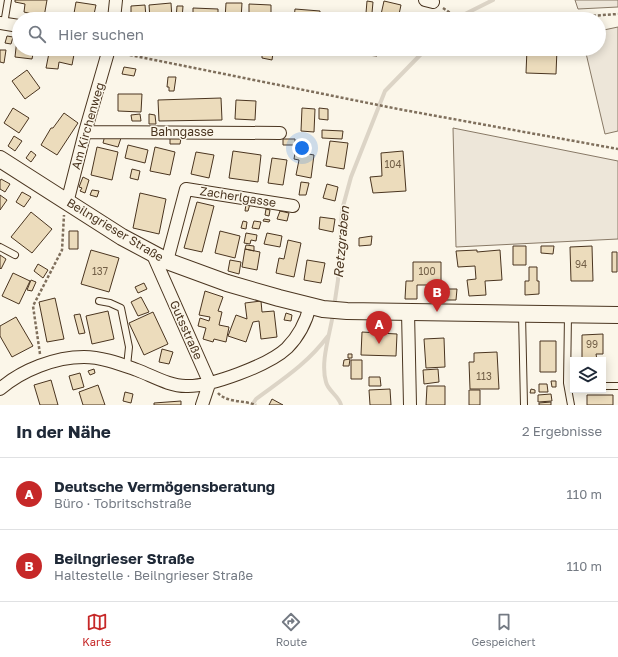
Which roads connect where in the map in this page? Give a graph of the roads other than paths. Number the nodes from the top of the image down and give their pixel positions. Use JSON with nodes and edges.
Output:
{"nodes":[{"id":1,"x":8,"y":0,"type":"edge"},
{"id":2,"x":116,"y":0,"type":"edge"},
{"id":3,"x":115,"y":12,"type":"edge"},
{"id":4,"x":2,"y":23,"type":"edge"},
{"id":5,"x":12,"y":25,"type":"edge"},
{"id":6,"x":107,"y":56,"type":"edge"},
{"id":7,"x":85,"y":132,"type":"junction"},
{"id":8,"x":280,"y":133,"type":"dead end"},
{"id":9,"x":0,"y":159,"type":"edge"},
{"id":10,"x":67,"y":202,"type":"junction"},
{"id":11,"x":293,"y":206,"type":"dead end"},
{"id":12,"x":0,"y":247,"type":"edge"},
{"id":13,"x":15,"y":255,"type":"dead end"},
{"id":14,"x":160,"y":258,"type":"junction"},
{"id":15,"x":99,"y":301,"type":"dead end"},
{"id":16,"x":316,"y":307,"type":"junction"},
{"id":17,"x":408,"y":312,"type":"junction"},
{"id":18,"x":522,"y":314,"type":"junction"},
{"id":19,"x":568,"y":315,"type":"junction"},
{"id":20,"x":618,"y":315,"type":"edge"},
{"id":21,"x":127,"y":366,"type":"junction"},
{"id":22,"x":209,"y":384,"type":"junction"},
{"id":23,"x":570,"y":384,"type":"edge"},
{"id":24,"x":606,"y":386,"type":"edge"},
{"id":25,"x":618,"y":386,"type":"edge"},
{"id":26,"x":0,"y":389,"type":"edge"},
{"id":27,"x":570,"y":393,"type":"edge"},
{"id":28,"x":202,"y":405,"type":"edge"},
{"id":29,"x":410,"y":405,"type":"edge"},
{"id":30,"x":524,"y":405,"type":"edge"},
{"id":31,"x":571,"y":405,"type":"edge"}],
"edges":[{"from":1,"to":4,"type":"lane"},
{"from":2,"to":3,"type":"street"},
{"from":4,"to":5,"type":"street"},
{"from":6,"to":7,"type":"street","name":"Am Kirchenweg"},
{"from":7,"to":8,"type":"street","name":"Bahngasse"},
{"from":7,"to":10,"type":"street","name":"Am Kirchenweg"},
{"from":9,"to":10,"type":"main road","name":"Beilngrieser Straße"},
{"from":10,"to":14,"type":"main road","name":"Beilngrieser Straße"},
{"from":11,"to":14,"type":"street","name":"Zacherlgasse"},
{"from":12,"to":13,"type":"lane"},
{"from":14,"to":16,"type":"main road","name":"Beilngrieser Straße"},
{"from":14,"to":22,"type":"street","name":"Gutsstraße"},
{"from":15,"to":21,"type":"lane"},
{"from":16,"to":17,"type":"main road","name":"Beilngrieser Straße"},
{"from":16,"to":22,"type":"street"},
{"from":17,"to":18,"type":"main road","name":"Beilngrieser Straße"},
{"from":17,"to":29,"type":"street"},
{"from":18,"to":19,"type":"main road","name":"Beilngrieser Straße"},
{"from":18,"to":30,"type":"lane"},
{"from":19,"to":20,"type":"main road","name":"Beilngrieser Straße"},
{"from":19,"to":23,"type":"lane"},
{"from":21,"to":22,"type":"street"},
{"from":21,"to":26,"type":"street"},
{"from":22,"to":28,"type":"street"},
{"from":24,"to":25,"type":"lane"},
{"from":27,"to":31,"type":"lane"}]}
